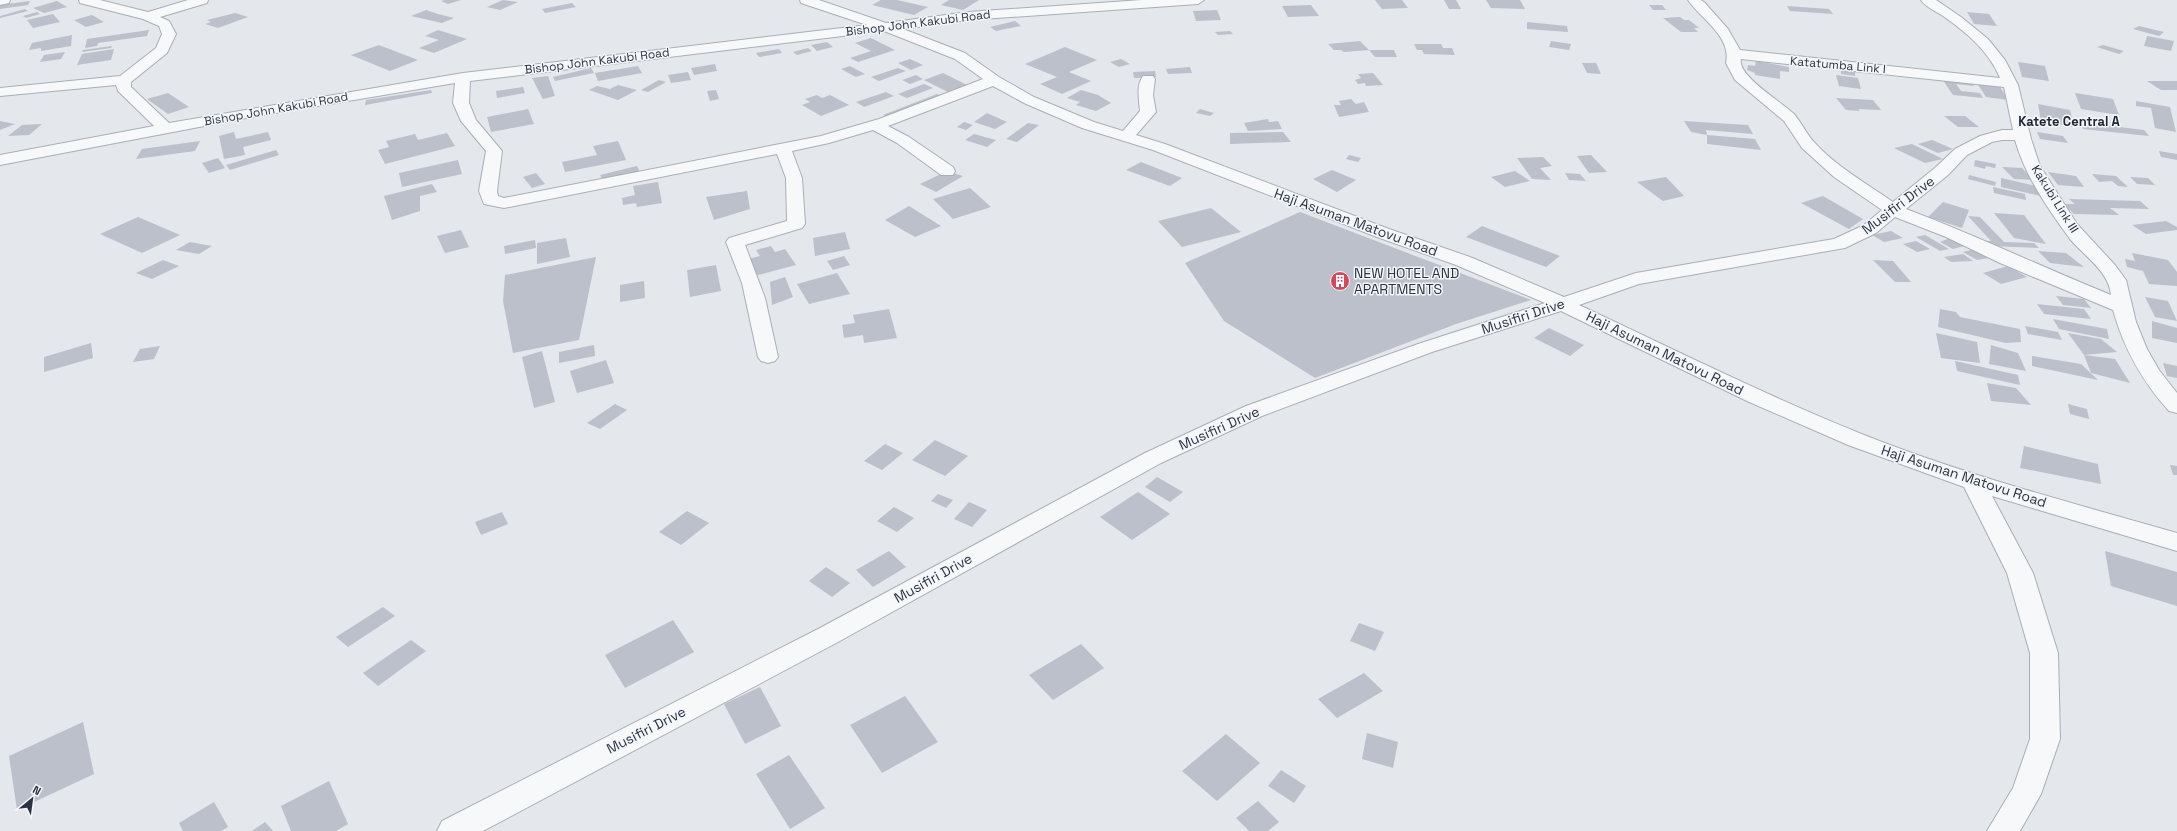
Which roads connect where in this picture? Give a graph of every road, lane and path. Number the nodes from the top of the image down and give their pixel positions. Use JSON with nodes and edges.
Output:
{"nodes":[{"id":1,"x":4,"y":0,"type":"edge"},
{"id":2,"x":85,"y":0,"type":"edge"},
{"id":3,"x":202,"y":0,"type":"edge"},
{"id":4,"x":806,"y":0,"type":"edge"},
{"id":5,"x":1198,"y":0,"type":"edge"},
{"id":6,"x":1694,"y":0,"type":"edge"},
{"id":7,"x":1927,"y":0,"type":"edge"},
{"id":8,"x":0,"y":1,"type":"edge"},
{"id":9,"x":1026,"y":6,"type":"edge"},
{"id":10,"x":148,"y":16,"type":"junction"},
{"id":11,"x":880,"y":26,"type":"junction"},
{"id":12,"x":1735,"y":54,"type":"junction"},
{"id":13,"x":463,"y":77,"type":"junction"},
{"id":14,"x":1148,"y":79,"type":"dead end"},
{"id":15,"x":124,"y":80,"type":"junction"},
{"id":16,"x":994,"y":80,"type":"junction"},
{"id":17,"x":2009,"y":83,"type":"junction"},
{"id":18,"x":0,"y":92,"type":"edge"},
{"id":19,"x":875,"y":125,"type":"junction"},
{"id":20,"x":166,"y":129,"type":"junction"},
{"id":21,"x":2021,"y":135,"type":"junction"},
{"id":22,"x":1126,"y":137,"type":"junction"},
{"id":23,"x":783,"y":149,"type":"junction"},
{"id":24,"x":0,"y":160,"type":"edge"},
{"id":25,"x":947,"y":170,"type":"dead end"},
{"id":26,"x":1895,"y":211,"type":"junction"},
{"id":27,"x":1563,"y":304,"type":"junction"},
{"id":28,"x":2121,"y":306,"type":"junction"},
{"id":29,"x":768,"y":357,"type":"dead end"},
{"id":30,"x":2177,"y":406,"type":"edge"},
{"id":31,"x":1973,"y":482,"type":"junction"},
{"id":32,"x":2177,"y":542,"type":"edge"},
{"id":33,"x":453,"y":831,"type":"edge"},
{"id":34,"x":2003,"y":831,"type":"edge"}],
"edges":[{"from":1,"to":8,"type":"street"},
{"from":2,"to":10,"type":"street"},
{"from":3,"to":10,"type":"street"},
{"from":4,"to":11,"type":"street","name":"Haji Asuman Matovu Road"},
{"from":5,"to":9,"type":"street","name":"Bishop John Kakubi Road"},
{"from":6,"to":12,"type":"street"},
{"from":7,"to":17,"type":"street","name":"Kakubi Link III"},
{"from":9,"to":11,"type":"street","name":"Bishop John Kakubi Road"},
{"from":10,"to":15,"type":"street"},
{"from":11,"to":13,"type":"street","name":"Bishop John Kakubi Road"},
{"from":11,"to":16,"type":"street","name":"Haji Asuman Matovu Road"},
{"from":12,"to":17,"type":"street","name":"Katatumba Link I"},
{"from":12,"to":26,"type":"street"},
{"from":13,"to":20,"type":"street","name":"Bishop John Kakubi Road"},
{"from":13,"to":23,"type":"street"},
{"from":14,"to":22,"type":"street"},
{"from":15,"to":18,"type":"street"},
{"from":15,"to":20,"type":"street"},
{"from":16,"to":19,"type":"street"},
{"from":16,"to":22,"type":"street","name":"Haji Asuman Matovu Road"},
{"from":17,"to":21,"type":"street","name":"Kakubi Link III"},
{"from":19,"to":23,"type":"street"},
{"from":19,"to":25,"type":"street"},
{"from":20,"to":24,"type":"street","name":"Bishop John Kakubi Road"},
{"from":21,"to":26,"type":"street","name":"Musifiri Drive"},
{"from":21,"to":28,"type":"street","name":"Kakubi Link III"},
{"from":22,"to":27,"type":"street","name":"Haji Asuman Matovu Road"},
{"from":23,"to":29,"type":"street"},
{"from":26,"to":27,"type":"street","name":"Musifiri Drive"},
{"from":26,"to":28,"type":"street"},
{"from":27,"to":31,"type":"street","name":"Haji Asuman Matovu Road"},
{"from":27,"to":33,"type":"street","name":"Musifiri Drive"},
{"from":28,"to":30,"type":"street","name":"Kakubi Link III"},
{"from":31,"to":32,"type":"street","name":"Haji Asuman Matovu Road"},
{"from":31,"to":34,"type":"street"}]}
